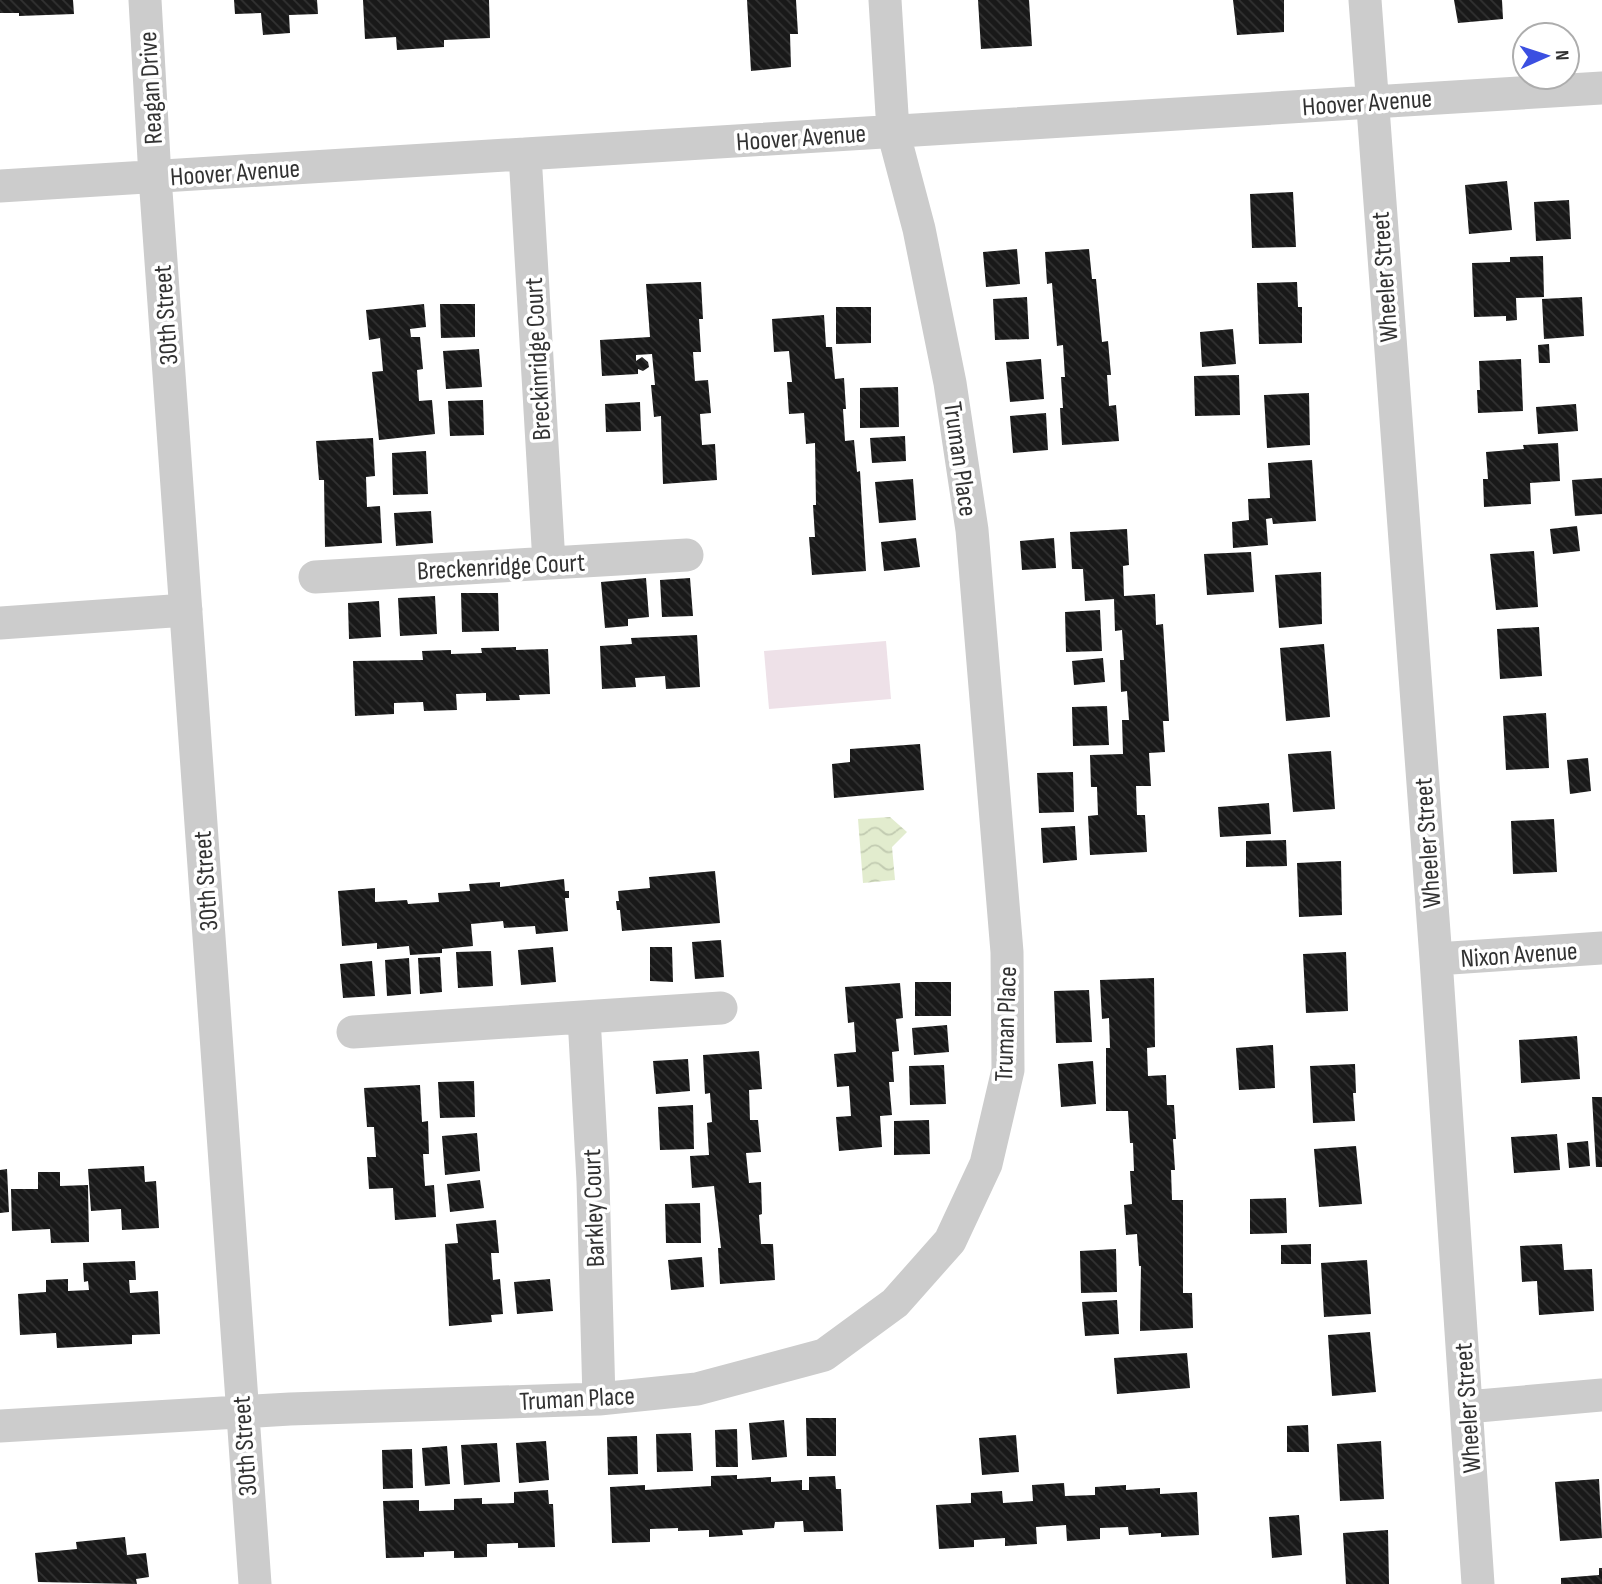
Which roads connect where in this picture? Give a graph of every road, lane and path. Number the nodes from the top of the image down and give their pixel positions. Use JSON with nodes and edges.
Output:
{"nodes":[{"id":1,"x":145,"y":0,"type":"edge"},
{"id":2,"x":885,"y":0,"type":"edge"},
{"id":3,"x":1365,"y":0,"type":"edge"},
{"id":4,"x":1602,"y":88,"type":"edge"},
{"id":5,"x":1371,"y":102,"type":"junction"},
{"id":6,"x":894,"y":131,"type":"junction"},
{"id":7,"x":525,"y":154,"type":"junction"},
{"id":8,"x":155,"y":177,"type":"junction"},
{"id":9,"x":0,"y":186,"type":"edge"},
{"id":10,"x":687,"y":555,"type":"dead end"},
{"id":11,"x":549,"y":563,"type":"junction"},
{"id":12,"x":315,"y":577,"type":"dead end"},
{"id":13,"x":186,"y":610,"type":"junction"},
{"id":14,"x":0,"y":623,"type":"edge"},
{"id":15,"x":1602,"y":948,"type":"edge"},
{"id":16,"x":1436,"y":959,"type":"junction"},
{"id":17,"x":721,"y":1008,"type":"dead end"},
{"id":18,"x":584,"y":1017,"type":"junction"},
{"id":19,"x":353,"y":1032,"type":"dead end"},
{"id":20,"x":1602,"y":1395,"type":"edge"},
{"id":21,"x":599,"y":1399,"type":"junction"},
{"id":22,"x":1467,"y":1407,"type":"junction"},
{"id":23,"x":242,"y":1412,"type":"junction"},
{"id":24,"x":0,"y":1426,"type":"edge"},
{"id":25,"x":255,"y":1584,"type":"edge"},
{"id":26,"x":1478,"y":1584,"type":"edge"}],
"edges":[{"from":1,"to":8,"type":"street","name":"Reagan Drive"},
{"from":2,"to":6,"type":"street","name":"Truman Place"},
{"from":3,"to":5,"type":"street","name":"Wheeler Street"},
{"from":4,"to":5,"type":"street","name":"Hoover Avenue"},
{"from":5,"to":6,"type":"street","name":"Hoover Avenue"},
{"from":5,"to":16,"type":"street","name":"Wheeler Street"},
{"from":6,"to":7,"type":"street","name":"Hoover Avenue"},
{"from":6,"to":21,"type":"street","name":"Truman Place"},
{"from":7,"to":8,"type":"street","name":"Hoover Avenue"},
{"from":7,"to":11,"type":"street","name":"Breckinridge Court"},
{"from":8,"to":9,"type":"street","name":"Hoover Avenue"},
{"from":8,"to":13,"type":"street","name":"30th Street"},
{"from":10,"to":11,"type":"street","name":"Breckenridge Court"},
{"from":11,"to":12,"type":"street","name":"Breckenridge Court"},
{"from":13,"to":14,"type":"street"},
{"from":13,"to":23,"type":"street","name":"30th Street"},
{"from":15,"to":16,"type":"street","name":"Nixon Avenue"},
{"from":16,"to":22,"type":"street","name":"Wheeler Street"},
{"from":17,"to":18,"type":"street"},
{"from":18,"to":19,"type":"street"},
{"from":18,"to":21,"type":"street","name":"Barkley Court"},
{"from":20,"to":22,"type":"street"},
{"from":21,"to":23,"type":"street","name":"Truman Place"},
{"from":22,"to":26,"type":"street","name":"Wheeler Street"},
{"from":23,"to":24,"type":"street","name":"Truman Place"},
{"from":23,"to":25,"type":"street","name":"30th Street"}]}
